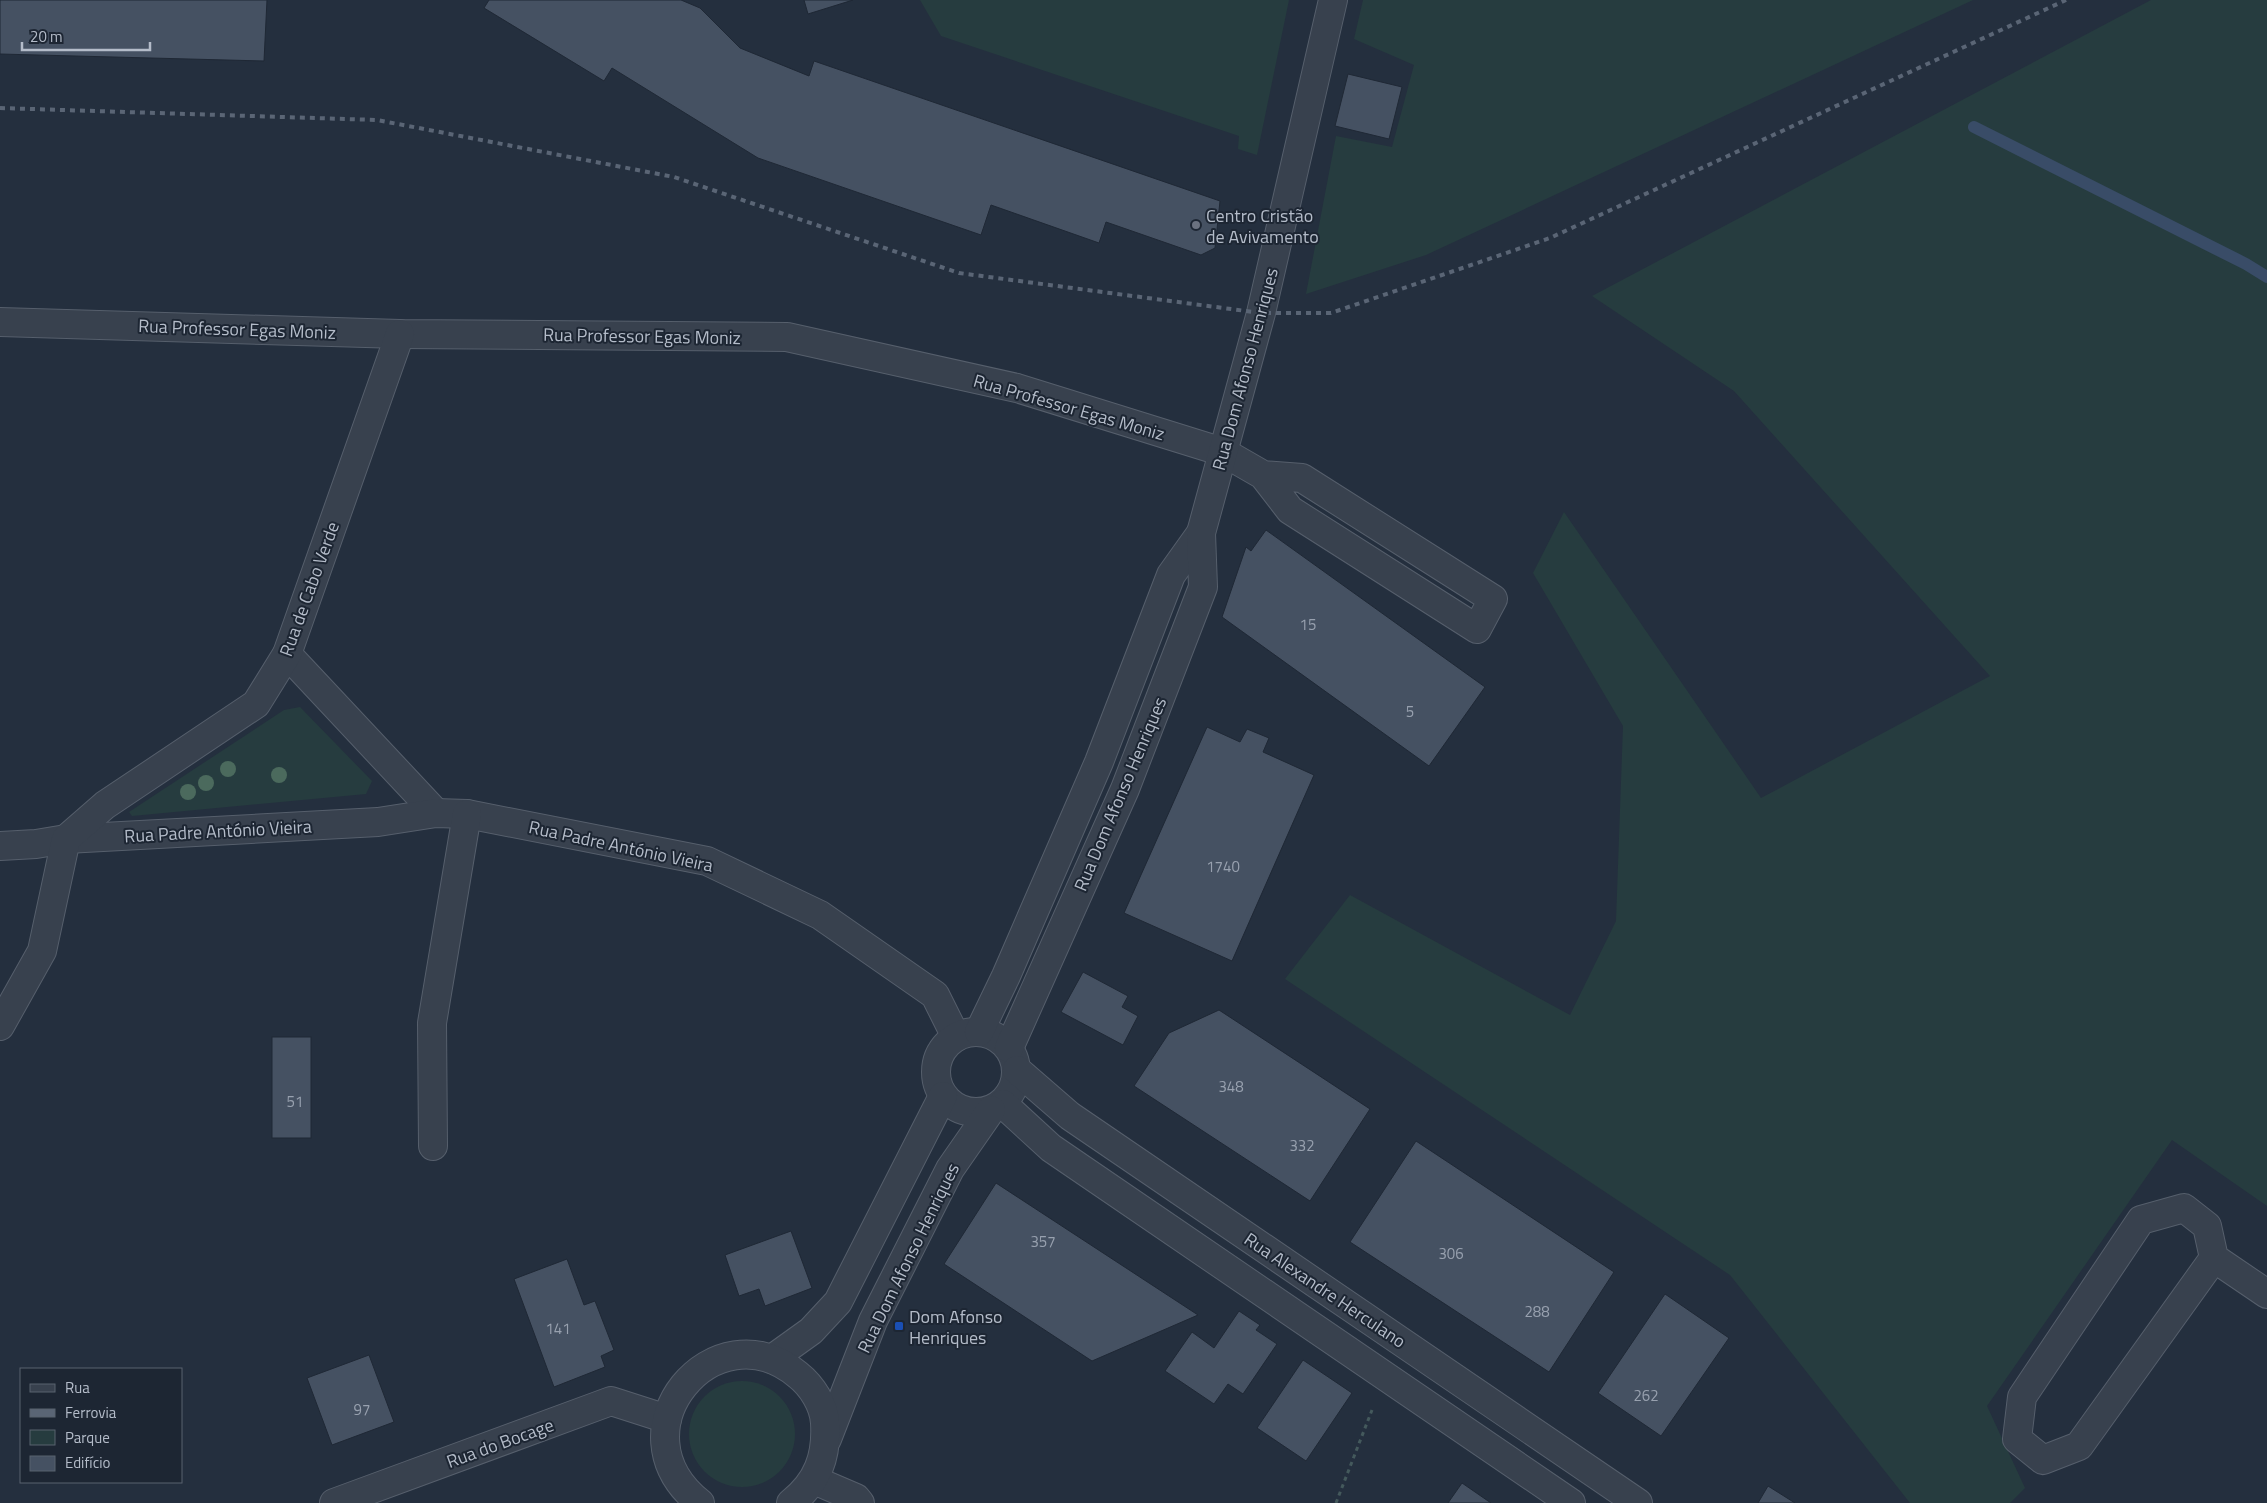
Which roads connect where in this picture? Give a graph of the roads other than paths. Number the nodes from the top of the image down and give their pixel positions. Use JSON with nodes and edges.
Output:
{"nodes":[{"id":1,"x":1333,"y":0,"type":"edge"},
{"id":2,"x":0,"y":322,"type":"edge"},
{"id":3,"x":400,"y":334,"type":"junction"},
{"id":4,"x":1224,"y":452,"type":"junction"},
{"id":5,"x":1263,"y":475,"type":"junction"},
{"id":6,"x":1201,"y":533,"type":"junction"},
{"id":7,"x":287,"y":654,"type":"junction"},
{"id":8,"x":436,"y":813,"type":"junction"},
{"id":9,"x":467,"y":814,"type":"junction"},
{"id":10,"x":66,"y":840,"type":"junction"},
{"id":11,"x":0,"y":846,"type":"edge"},
{"id":12,"x":0,"y":1026,"type":"edge"},
{"id":13,"x":967,"y":1034,"type":"junction"},
{"id":14,"x":1013,"y":1059,"type":"junction"},
{"id":15,"x":943,"y":1096,"type":"junction"},
{"id":16,"x":997,"y":1107,"type":"junction"},
{"id":17,"x":433,"y":1146,"type":"dead end"},
{"id":18,"x":2214,"y":1258,"type":"junction"},
{"id":19,"x":2267,"y":1294,"type":"edge"},
{"id":20,"x":772,"y":1359,"type":"junction"},
{"id":21,"x":667,"y":1419,"type":"junction"},
{"id":22,"x":826,"y":1440,"type":"junction"},
{"id":23,"x":814,"y":1480,"type":"junction"},
{"id":24,"x":334,"y":1503,"type":"edge"},
{"id":25,"x":700,"y":1503,"type":"edge"},
{"id":26,"x":791,"y":1503,"type":"edge"},
{"id":27,"x":860,"y":1503,"type":"edge"},
{"id":28,"x":1570,"y":1503,"type":"edge"},
{"id":29,"x":1638,"y":1503,"type":"edge"}],
"edges":[{"from":1,"to":4,"type":"street","name":"Rua Dom Afonso Henriques"},
{"from":2,"to":3,"type":"street","name":"Rua Professor Egas Moniz"},
{"from":3,"to":4,"type":"street","name":"Rua Professor Egas Moniz"},
{"from":3,"to":7,"type":"street","name":"Rua de Cabo Verde"},
{"from":4,"to":5,"type":"street","name":"Rua Professor Egas Moniz"},
{"from":4,"to":6,"type":"street","name":"Rua Dom Afonso Henriques"},
{"from":5,"to":5,"type":"street","name":"Rua Professor Egas Moniz"},
{"from":6,"to":13,"type":"street","name":"Rua Dom Afonso Henriques"},
{"from":6,"to":14,"type":"street","name":"Rua Dom Afonso Henriques"},
{"from":7,"to":8,"type":"street"},
{"from":7,"to":10,"type":"street","name":"Rua de Cabo Verde"},
{"from":8,"to":9,"type":"street","name":"Rua Padre António Vieira"},
{"from":8,"to":10,"type":"street","name":"Rua Padre António Vieira"},
{"from":9,"to":13,"type":"street","name":"Rua Padre António Vieira"},
{"from":9,"to":17,"type":"street"},
{"from":10,"to":11,"type":"street","name":"Rua Padre António Vieira"},
{"from":10,"to":12,"type":"street"},
{"from":13,"to":14,"type":"street"},
{"from":13,"to":15,"type":"street","name":"Rua Dom Afonso Henriques"},
{"from":14,"to":16,"type":"street","name":"Rua Dom Afonso Henriques"},
{"from":14,"to":29,"type":"street","name":"Rua Alexandre Herculano"},
{"from":15,"to":16,"type":"street"},
{"from":15,"to":20,"type":"street"},
{"from":16,"to":22,"type":"street","name":"Rua Dom Afonso Henriques"},
{"from":16,"to":28,"type":"street"},
{"from":18,"to":18,"type":"street"},
{"from":18,"to":19,"type":"street"},
{"from":20,"to":21,"type":"street","name":"Rua Dom Afonso Henriques"},
{"from":20,"to":22,"type":"street","name":"Rua Dom Afonso Henriques"},
{"from":21,"to":24,"type":"street","name":"Rua do Bocage"},
{"from":21,"to":25,"type":"street","name":"Rua Dom Afonso Henriques"},
{"from":22,"to":23,"type":"street","name":"Rua Dom Afonso Henriques"},
{"from":23,"to":26,"type":"street","name":"Rua Dom Afonso Henriques"},
{"from":23,"to":27,"type":"street"}]}
